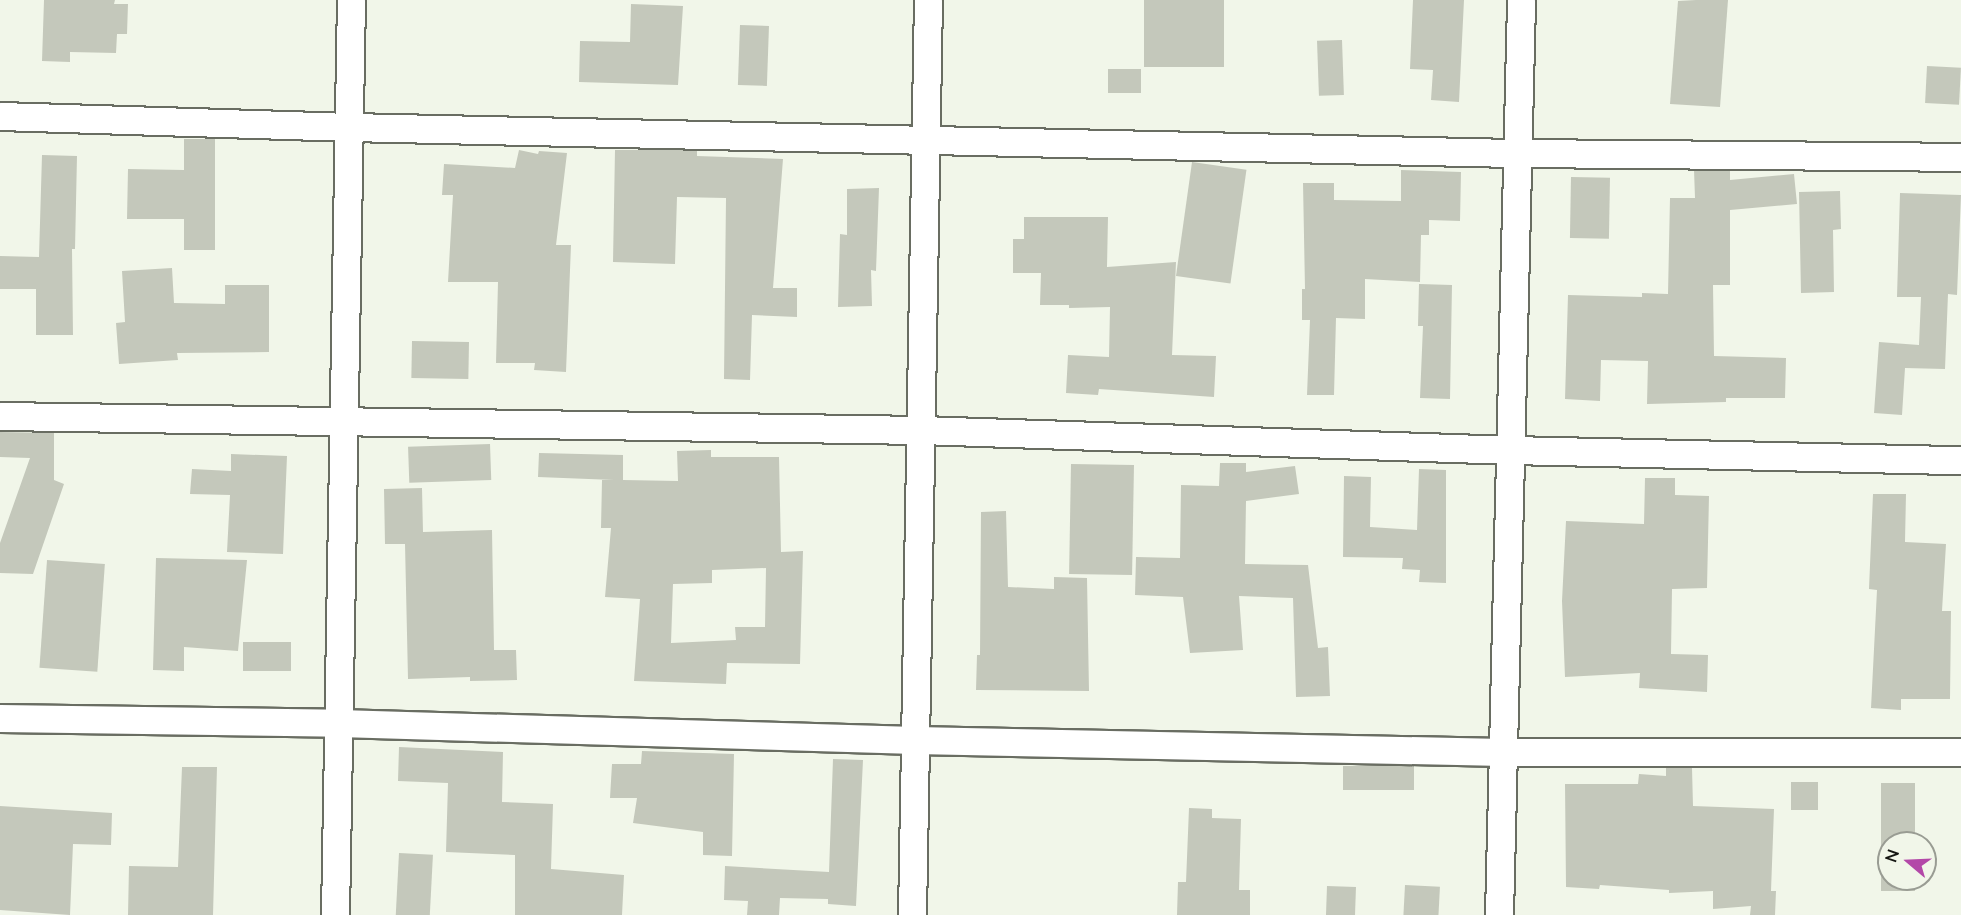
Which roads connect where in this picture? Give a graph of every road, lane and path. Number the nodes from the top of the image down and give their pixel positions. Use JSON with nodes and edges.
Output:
{"nodes":[{"id":1,"x":351,"y":0,"type":"edge"},
{"id":2,"x":928,"y":0,"type":"edge"},
{"id":3,"x":1521,"y":0,"type":"edge"},
{"id":4,"x":0,"y":116,"type":"edge"},
{"id":5,"x":349,"y":127,"type":"junction"},
{"id":6,"x":926,"y":138,"type":"junction"},
{"id":7,"x":1517,"y":153,"type":"junction"},
{"id":8,"x":1961,"y":157,"type":"edge"},
{"id":9,"x":0,"y":416,"type":"edge"},
{"id":10,"x":344,"y":421,"type":"junction"},
{"id":11,"x":921,"y":430,"type":"junction"},
{"id":12,"x":1510,"y":450,"type":"junction"},
{"id":13,"x":1961,"y":460,"type":"edge"},
{"id":14,"x":0,"y":718,"type":"edge"},
{"id":15,"x":339,"y":723,"type":"junction"},
{"id":16,"x":915,"y":741,"type":"junction"},
{"id":17,"x":1503,"y":752,"type":"junction"},
{"id":18,"x":1961,"y":752,"type":"edge"},
{"id":19,"x":335,"y":915,"type":"edge"},
{"id":20,"x":912,"y":915,"type":"edge"},
{"id":21,"x":1499,"y":915,"type":"edge"}],
"edges":[{"from":1,"to":5,"type":"street"},
{"from":2,"to":6,"type":"street"},
{"from":3,"to":7,"type":"street"},
{"from":4,"to":5,"type":"street"},
{"from":5,"to":6,"type":"street"},
{"from":5,"to":10,"type":"street"},
{"from":6,"to":7,"type":"street"},
{"from":6,"to":11,"type":"street"},
{"from":7,"to":8,"type":"street"},
{"from":7,"to":12,"type":"street"},
{"from":9,"to":10,"type":"street"},
{"from":10,"to":11,"type":"street"},
{"from":10,"to":15,"type":"street"},
{"from":11,"to":12,"type":"street"},
{"from":11,"to":16,"type":"street"},
{"from":12,"to":13,"type":"street"},
{"from":12,"to":17,"type":"street"},
{"from":14,"to":15,"type":"street"},
{"from":15,"to":16,"type":"street"},
{"from":15,"to":19,"type":"street"},
{"from":16,"to":17,"type":"street"},
{"from":16,"to":20,"type":"street"},
{"from":17,"to":18,"type":"street"},
{"from":17,"to":21,"type":"street"}]}
